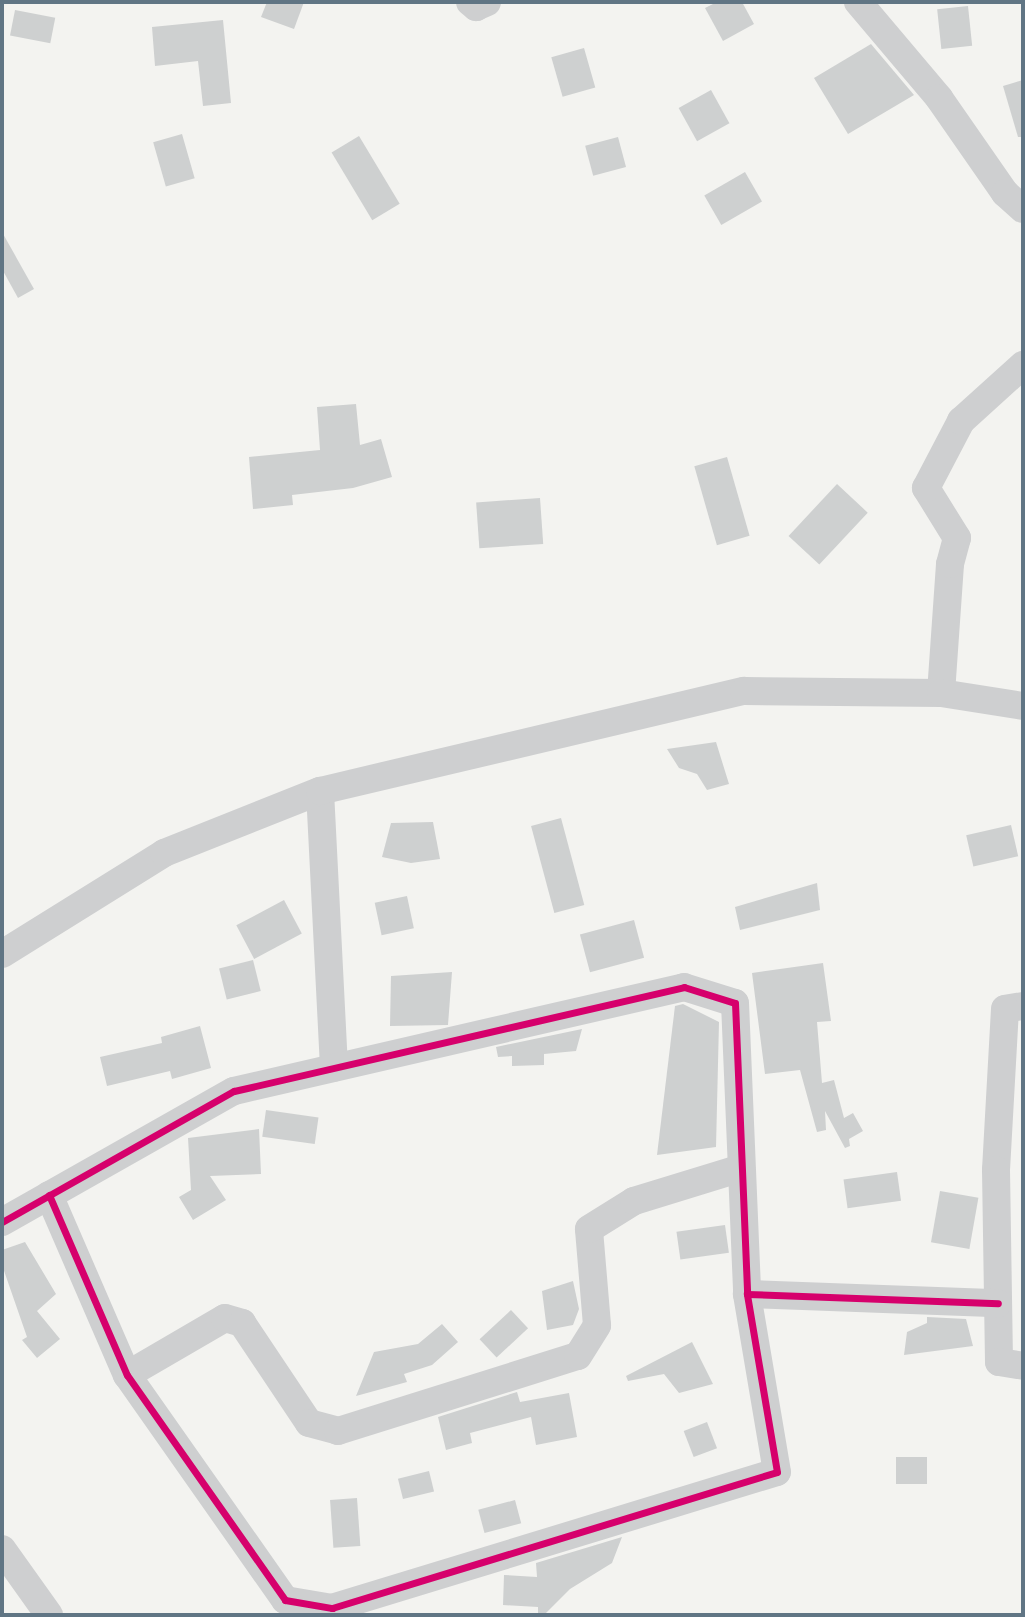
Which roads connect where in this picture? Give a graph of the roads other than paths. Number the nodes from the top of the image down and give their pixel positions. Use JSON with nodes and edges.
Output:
{"nodes":[{"id":1,"x":470,"y":2,"type":"edge"},
{"id":2,"x":487,"y":2,"type":"edge"},
{"id":3,"x":858,"y":2,"type":"edge"},
{"id":4,"x":1023,"y":209,"type":"edge"},
{"id":5,"x":1023,"y":365,"type":"edge"},
{"id":6,"x":941,"y":693,"type":"junction"},
{"id":7,"x":1023,"y":706,"type":"edge"},
{"id":8,"x":320,"y":791,"type":"junction"},
{"id":9,"x":2,"y":954,"type":"edge"},
{"id":10,"x":1023,"y":1006,"type":"edge"},
{"id":11,"x":334,"y":1068,"type":"junction"},
{"id":12,"x":741,"y":1168,"type":"junction"},
{"id":13,"x":49,"y":1195,"type":"junction"},
{"id":14,"x":2,"y":1222,"type":"edge"},
{"id":15,"x":747,"y":1294,"type":"junction"},
{"id":16,"x":998,"y":1303,"type":"junction"},
{"id":17,"x":1023,"y":1366,"type":"edge"},
{"id":18,"x":127,"y":1375,"type":"junction"},
{"id":19,"x":2,"y":1549,"type":"edge"},
{"id":20,"x":49,"y":1615,"type":"edge"}],
"edges":[{"from":1,"to":2,"type":"street"},
{"from":3,"to":4,"type":"street"},
{"from":5,"to":6,"type":"street"},
{"from":6,"to":7,"type":"street"},
{"from":6,"to":8,"type":"street"},
{"from":8,"to":9,"type":"street"},
{"from":8,"to":11,"type":"street"},
{"from":10,"to":16,"type":"street"},
{"from":11,"to":12,"type":"street"},
{"from":11,"to":13,"type":"street"},
{"from":12,"to":15,"type":"street"},
{"from":12,"to":18,"type":"street"},
{"from":13,"to":14,"type":"street"},
{"from":13,"to":18,"type":"street"},
{"from":15,"to":16,"type":"street"},
{"from":15,"to":18,"type":"street"},
{"from":16,"to":17,"type":"street"},
{"from":19,"to":20,"type":"street"}]}
